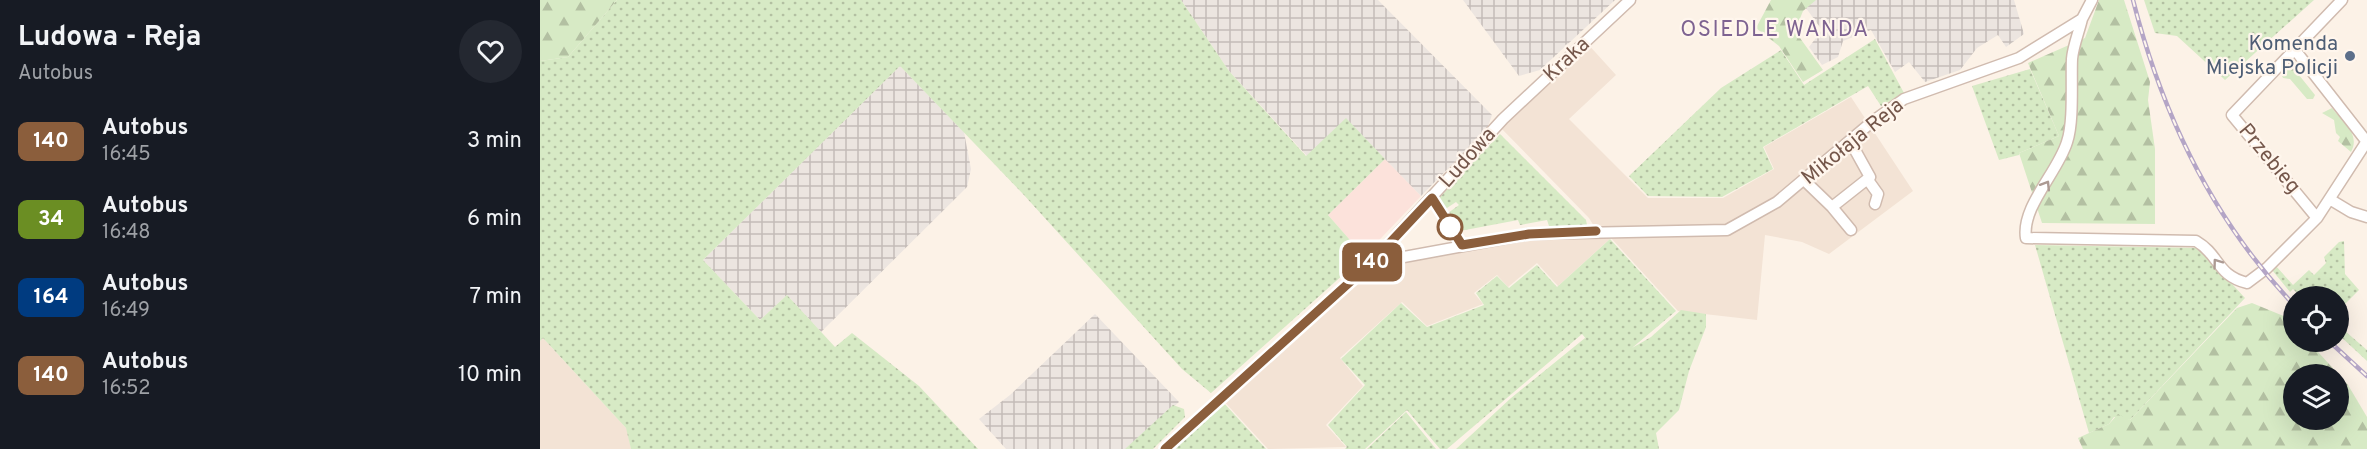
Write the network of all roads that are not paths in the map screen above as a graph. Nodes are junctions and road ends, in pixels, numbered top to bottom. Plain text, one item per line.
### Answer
1 (1630, 0) edge
2 (2092, 0) edge
3 (2342, 0) edge
4 (2082, 19) junction
5 (2295, 50) junction
6 (1503, 119) joint
7 (1850, 141) junction
8 (2367, 141) edge
9 (1868, 180) junction
10 (1804, 181) junction
11 (1432, 198) junction
12 (2331, 200) junction
13 (1875, 204) dead end
14 (1832, 207) junction
15 (2367, 217) edge
16 (2317, 218) junction
17 (1851, 230) dead end
18 (1462, 245) junction
19 (1371, 263) junction
20 (1165, 449) edge

1 - 6 street, Kraka
2 - 4 street
3 - 5 street
4 - 7 street, Mikołaja Reja
16 -> 4 street
5 - 8 street
5 - 16 street, Przebieg
6 - 11 street, Ludowa
7 - 9 street
7 - 10 street, Mikołaja Reja
8 - 12 street
9 - 13 street
9 - 14 street
10 - 14 street
10 - 18 street, Mikołaja Reja
11 - 18 street, Ludowa
11 - 19 street, Ludowa
12 - 15 street
12 - 16 street
14 - 17 street
18 - 19 street
19 - 20 street, Ludowa

